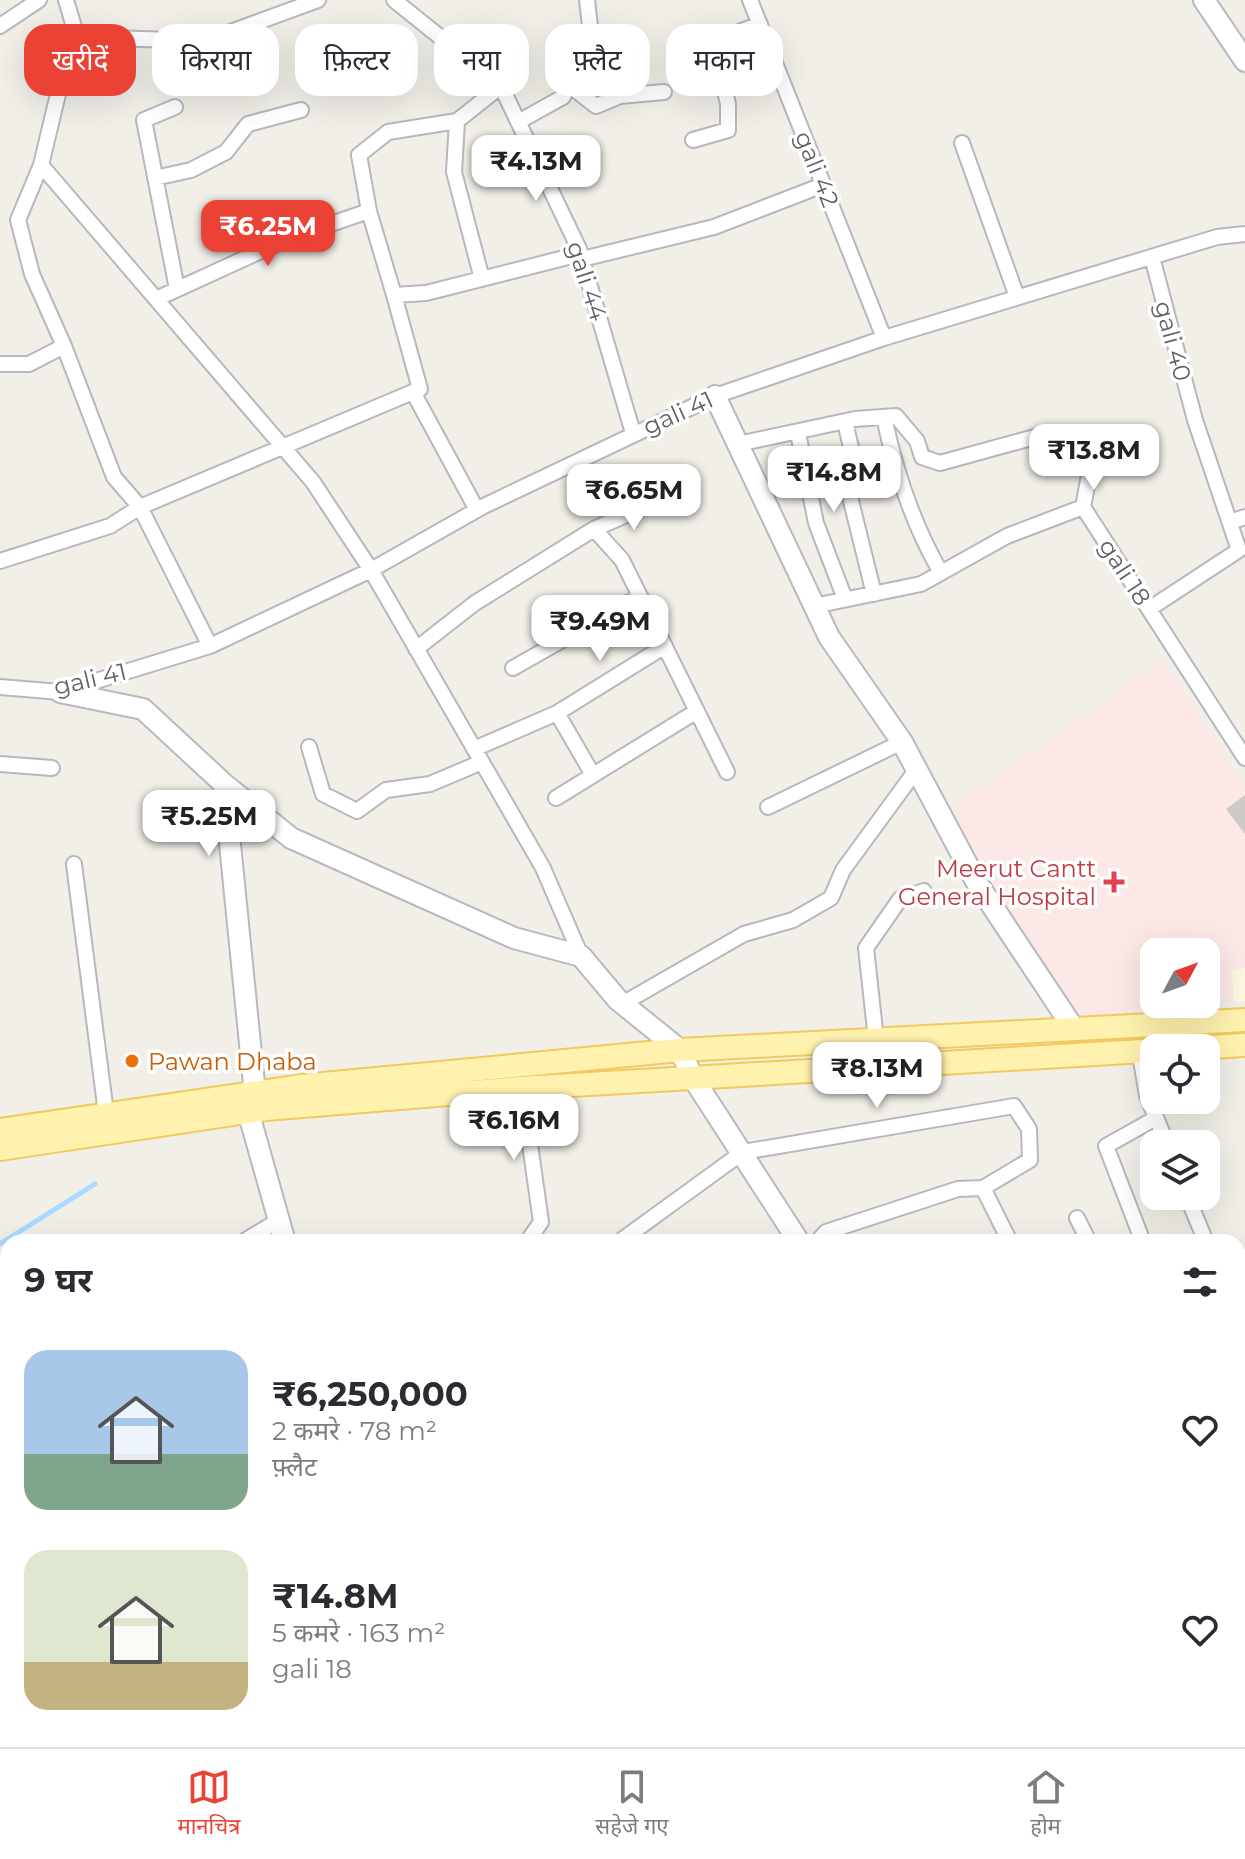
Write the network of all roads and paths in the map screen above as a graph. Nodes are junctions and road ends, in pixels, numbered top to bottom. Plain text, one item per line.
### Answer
1 (39, 0) edge
2 (66, 0) edge
3 (318, 0) edge
4 (394, 0) edge
5 (587, 0) edge
6 (750, 0) edge
7 (1204, 0) edge
8 (73, 24) edge
9 (590, 24) edge
10 (760, 24) edge
11 (0, 26) edge
12 (434, 32) edge
13 (136, 39) edge
14 (1245, 61) edge
15 (783, 83) edge
16 (664, 92) dead end
17 (650, 93) edge
18 (58, 96) edge
19 (488, 96) edge
20 (506, 96) edge
21 (564, 96) edge
22 (583, 96) edge
23 (620, 96) edge
24 (726, 96) edge
25 (175, 107) dead end
26 (301, 110) dead end
27 (457, 121) junction
28 (518, 122) junction
29 (693, 140) dead end
30 (962, 143) dead end
31 (41, 165) junction
32 (155, 178) junction
33 (823, 185) junction
34 (369, 211) junction
35 (1245, 234) edge
36 (581, 256) junction
37 (1152, 257) junction
38 (482, 279) junction
39 (177, 289) junction
40 (394, 295) junction
41 (1017, 297) junction
42 (156, 299) junction
43 (884, 338) junction
44 (64, 346) junction
45 (0, 364) edge
46 (413, 392) junction
47 (715, 396) junction
48 (884, 417) junction
49 (845, 422) junction
50 (633, 433) junction
51 (798, 433) junction
52 (738, 444) junction
53 (284, 448) junction
54 (658, 501) dead end
55 (140, 507) junction
56 (1083, 507) junction
57 (477, 510) junction
58 (1245, 517) edge
59 (1230, 522) junction
60 (594, 529) junction
61 (0, 561) edge
62 (371, 570) junction
63 (941, 573) junction
64 (874, 594) junction
65 (640, 596) junction
66 (845, 599) junction
67 (814, 606) junction
68 (1149, 609) junction
69 (210, 646) junction
70 (665, 646) junction
71 (416, 649) junction
72 (513, 668) dead end
73 (0, 687) edge
74 (60, 692) junction
75 (697, 711) junction
76 (557, 713) junction
77 (902, 742) junction
78 (309, 747) dead end
79 (478, 756) junction
80 (1245, 758) edge
81 (0, 764) edge
82 (52, 768) dead end
83 (917, 769) junction
84 (727, 772) dead end
85 (593, 775) junction
86 (224, 784) junction
87 (556, 798) dead end
88 (768, 807) dead end
89 (74, 864) dead end
90 (924, 891) dead end
91 (581, 956) junction
92 (622, 1004) junction
93 (1245, 1020) edge
94 (1074, 1029) junction
95 (876, 1039) junction
96 (1245, 1045) edge
97 (1139, 1048) junction
98 (680, 1050) junction
99 (693, 1078) junction
100 (522, 1088) junction
101 (252, 1102) junction
102 (106, 1113) junction
103 (1156, 1118) junction
104 (0, 1130) edge
105 (1161, 1130) edge
106 (0, 1149) edge
107 (743, 1152) junction
108 (983, 1188) junction
109 (1193, 1210) edge
110 (1077, 1218) dead end
111 (279, 1220) junction
112 (256, 1234) edge
113 (283, 1234) edge
114 (533, 1234) edge
115 (630, 1234) edge
116 (794, 1234) edge
117 (824, 1234) edge
118 (1006, 1234) edge
119 (1085, 1234) edge
120 (1140, 1234) edge
121 (1203, 1234) edge

1 - 11 street
2 - 8 street
3 - 13 street
4 - 12 street, gali 44
5 - 9 street
6 - 10 street, gali 42
7 - 14 street
15 - 33 street, gali 42
16 - 17 street
18 - 31 street
19 - 27 street
20 - 28 street, gali 44
21 - 28 street
22 - 23 street
24 - 29 street
25 - 32 street
26 - 32 street
27 - 34 street
27 - 38 street
28 - 36 street, gali 44
30 - 41 street
31 - 42 street
31 - 44 street
32 - 39 street
33 - 36 street
33 - 43 street, gali 42
34 - 39 street
34 - 40 street
35 - 37 street, gali 41
36 - 38 street
36 - 50 street, gali 44
37 - 41 street, gali 41
37 - 59 street, gali 40
38 - 40 street
39 - 42 street
40 - 46 street
41 - 43 street, gali 41
42 - 53 street
43 - 47 street, gali 41
44 - 45 street
44 - 55 street
46 - 53 street
46 - 57 street
47 - 50 street, gali 41
47 - 52 street
48 - 49 street
48 - 56 street
48 - 63 street
49 - 51 street
49 - 64 street
50 - 57 street, gali 41
51 - 52 street
51 - 66 street
52 - 67 street
53 - 55 street
53 - 62 street
54 - 60 street
55 - 61 street
55 - 69 street
56 - 63 street
56 - 68 street, gali 18
57 - 62 street, gali 41
58 - 59 street
59 - 68 street, gali 40
60 - 65 street
60 - 71 street
62 - 69 street, gali 41
62 - 71 street
63 - 64 street
64 - 66 street
65 - 70 street
65 - 72 street
66 - 67 street
67 - 77 street
68 - 80 street, gali 18
69 - 74 street, gali 41
70 - 75 street
70 - 76 street
71 - 79 street
73 - 74 street, gali 41
74 - 86 street
75 - 84 street
75 - 85 street
76 - 79 street
76 - 85 street
77 - 83 street
77 - 88 street
78 - 79 street
79 - 91 street
81 - 82 street
83 - 92 street
83 - 94 street
85 - 87 street
86 - 91 street
86 - 101 street
89 - 102 street
90 - 95 street
91 - 92 street
92 - 98 street
93 - 94 main road
94 - 95 main road
95 - 98 main road
96 - 97 main road
97 - 99 main road
97 - 103 street
98 - 99 street
98 - 101 main road
99 - 100 main road
99 - 107 street
100 - 101 main road
100 - 114 street
101 - 102 main road
101 - 106 main road
101 - 111 street
102 - 104 main road
103 - 105 street
103 - 120 street
107 - 108 street
107 - 115 street
107 - 116 street
108 - 117 street
108 - 118 street
109 - 121 street
110 - 119 street
111 - 112 street
111 - 113 street

